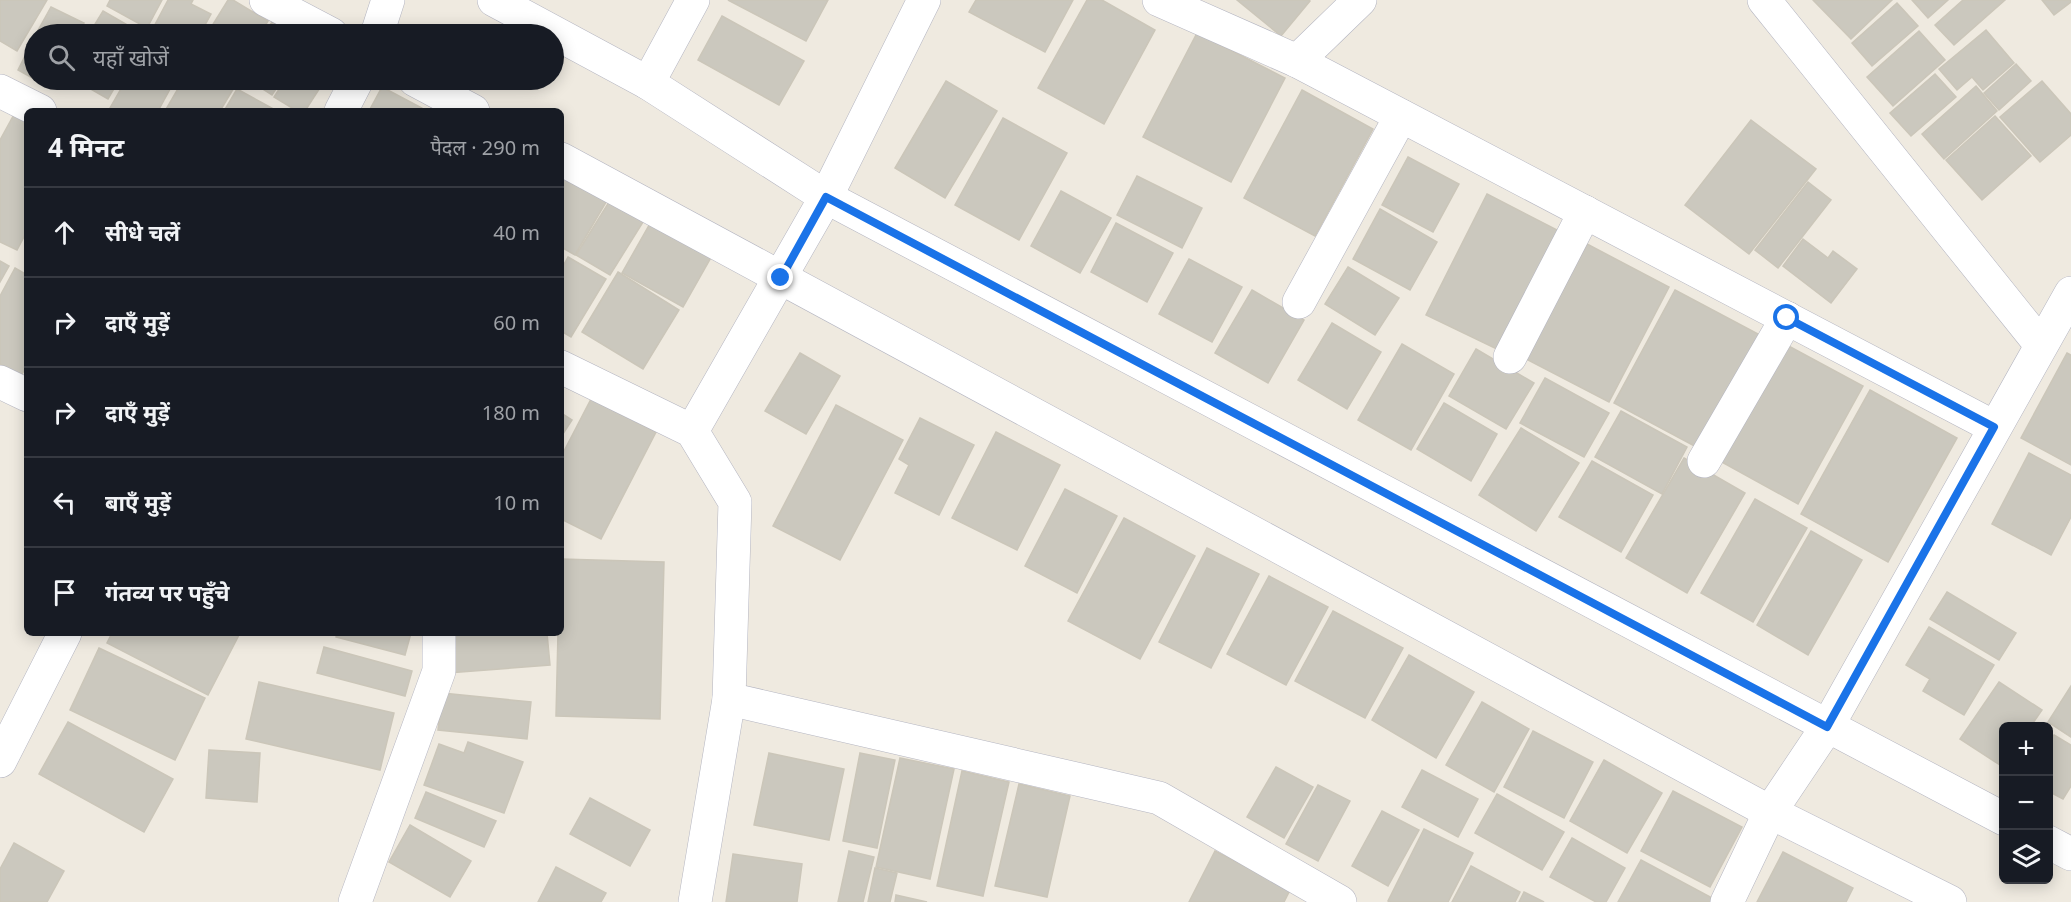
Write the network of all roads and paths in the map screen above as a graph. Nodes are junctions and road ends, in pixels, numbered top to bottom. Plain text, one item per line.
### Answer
1 (266, 0) edge
2 (388, 0) edge
3 (494, 0) edge
4 (693, 0) edge
5 (924, 0) edge
6 (1160, 0) edge
7 (1360, 0) edge
8 (1764, 0) edge
9 (312, 24) edge
10 (380, 24) edge
11 (539, 24) edge
12 (564, 38) edge
13 (1297, 61) junction
14 (648, 83) junction
15 (352, 90) edge
16 (434, 90) edge
17 (0, 91) edge
18 (34, 108) edge
19 (342, 108) edge
20 (467, 108) edge
21 (1401, 116) junction
22 (564, 161) edge
23 (826, 197) junction
24 (1585, 212) junction
25 (781, 278) junction
26 (2071, 292) edge
27 (1299, 302) dead end
28 (1787, 318) junction
29 (2041, 345) junction
30 (1510, 357) dead end
31 (564, 369) edge
32 (0, 382) edge
33 (24, 394) edge
34 (1994, 427) junction
35 (692, 431) junction
36 (1704, 461) dead end
37 (63, 636) edge
38 (439, 636) edge
39 (729, 699) junction
40 (1827, 727) junction
41 (4, 745) edge
42 (1770, 812) junction
43 (1999, 816) edge
44 (2053, 844) edge
45 (2071, 854) edge
46 (1337, 901) edge
47 (355, 902) edge
48 (695, 902) edge
49 (1727, 902) edge
50 (1950, 902) edge

1 - 9 street
2 - 10 street
3 - 11 street
4 - 14 street
5 - 23 street
6 - 13 street
7 - 13 street
8 - 29 street
12 - 14 street
13 - 21 street
14 - 23 street
15 - 19 street
16 - 20 street
17 - 18 street
21 - 24 street
21 - 27 street
22 - 25 street
23 - 25 street
23 - 40 street
24 - 28 street
24 - 30 street
25 - 35 street
25 - 42 street
26 - 29 street
28 - 34 street
28 - 36 street
29 - 34 street
31 - 35 street
32 - 33 street
34 - 40 street
35 - 39 street
37 - 41 street
38 - 47 street
39 - 46 street
39 - 48 street
40 - 42 street
40 - 43 street
42 - 49 street
42 - 50 street
44 - 45 street

